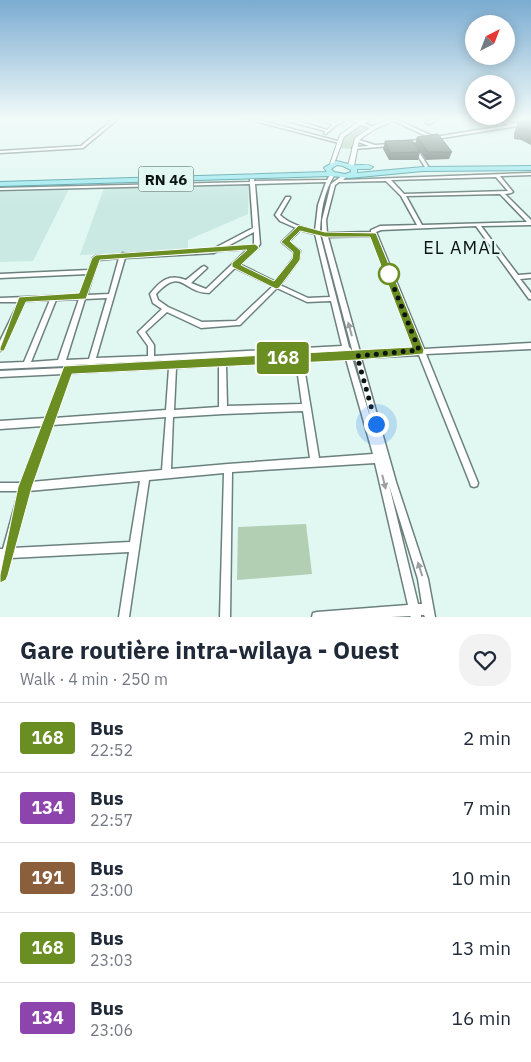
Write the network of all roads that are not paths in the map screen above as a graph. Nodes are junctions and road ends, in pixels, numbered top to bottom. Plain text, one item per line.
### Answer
1 (82, 147) edge
2 (337, 147) edge
3 (378, 147) edge
4 (413, 147) edge
5 (354, 148) joint
6 (0, 152) edge
7 (531, 163) edge
8 (330, 165) junction
9 (351, 166) junction
10 (426, 166) junction
11 (531, 168) edge
12 (437, 169) junction
13 (531, 174) edge
14 (497, 175) junction
15 (347, 176) junction
16 (442, 176) junction
17 (332, 177) junction
18 (0, 179) edge
19 (252, 179) junction
20 (387, 179) junction
21 (0, 184) edge
22 (0, 189) edge
23 (502, 193) junction
24 (403, 195) junction
25 (288, 198) dead end
26 (531, 223) edge
27 (478, 226) junction
28 (421, 227) junction
29 (299, 228) junction
30 (256, 229) junction
31 (321, 234) junction
32 (373, 234) junction
33 (255, 247) junction
34 (214, 251) junction
35 (123, 255) junction
36 (235, 265) junction
37 (204, 268) dead end
38 (91, 272) junction
39 (0, 276) edge
40 (531, 276) edge
41 (516, 277) junction
42 (187, 283) junction
43 (276, 286) junction
44 (83, 296) junction
45 (111, 296) junction
46 (531, 297) edge
47 (54, 298) junction
48 (23, 299) junction
49 (334, 299) junction
50 (0, 300) edge
51 (166, 309) junction
52 (531, 346) edge
53 (0, 348) edge
54 (419, 350) junction
55 (354, 353) junction
56 (151, 358) junction
57 (299, 358) junction
58 (92, 361) junction
59 (222, 361) junction
60 (61, 363) junction
61 (173, 364) junction
62 (26, 365) junction
63 (0, 366) edge
64 (69, 366) junction
65 (0, 374) edge
66 (305, 407) junction
67 (223, 410) junction
68 (169, 413) junction
69 (47, 422) junction
70 (0, 425) edge
71 (381, 458) junction
72 (315, 462) junction
73 (228, 468) junction
74 (166, 473) junction
75 (145, 476) junction
76 (474, 483) dead end
77 (0, 487) edge
78 (25, 487) junction
79 (134, 547) junction
80 (4, 554) edge
81 (0, 575) edge
82 (429, 613) edge
83 (415, 614) edge
84 (124, 617) edge
85 (225, 617) edge
86 (317, 617) edge

1 - 6 street
2 - 8 street
3 - 5 street
4 - 10 street
5 - 9 street
7 - 10 main road
8 - 9 main road
8 - 17 main road
8 - 18 main road, RN 46
9 - 10 main road
9 - 15 main road
11 - 12 main road
12 - 15 main road
12 - 16 street
13 - 14 street
14 - 16 street
14 - 23 street
15 - 17 main road
16 - 20 street
17 - 19 main road, RN 46
17 - 20 street
17 - 31 street
19 - 21 main road, RN 46
19 - 22 street
19 - 30 street
20 - 24 street
23 - 24 street
23 - 26 street
24 - 28 street
25 - 29 street
26 - 27 street
27 - 28 street
27 - 41 street
28 - 32 street
29 - 31 street
29 - 43 street
30 - 33 street
30 - 34 street
31 - 32 street
31 - 49 street
55 -> 31 street
32 - 54 street
33 - 34 street
33 - 36 street
34 - 35 street
35 - 38 street
35 - 45 street
36 - 42 street
36 - 43 street
37 - 42 street
38 - 39 street
38 - 44 street
40 - 41 street
41 - 46 street
42 - 51 street
43 - 49 street
43 - 51 street
44 - 45 street
44 - 47 street
44 - 60 street
45 - 58 street
47 - 48 street
47 - 62 street
48 - 50 street
48 - 53 street
49 - 55 street
51 - 56 street
52 - 54 street
54 - 55 street
54 - 76 street
55 - 56 street
55 - 57 street
55 - 71 street
56 - 58 street
57 - 59 street
57 - 66 street
58 - 64 street
59 - 61 street
59 - 67 street
60 - 62 street
60 - 64 street
61 - 64 street
61 - 68 street
62 - 63 street
64 - 65 street
64 - 69 street
66 - 67 street
66 - 72 street
67 - 68 street
68 - 69 street
68 - 74 street
69 - 70 street
69 - 78 street
71 - 72 street
82 -> 71 street
71 -> 83 street
72 - 73 street
73 - 74 street
73 - 85 street
74 - 75 street
75 - 78 street
75 - 79 street
77 - 78 street
78 - 80 street
79 - 80 street
79 - 84 street
80 - 81 street
82 - 83 street
83 - 86 street

